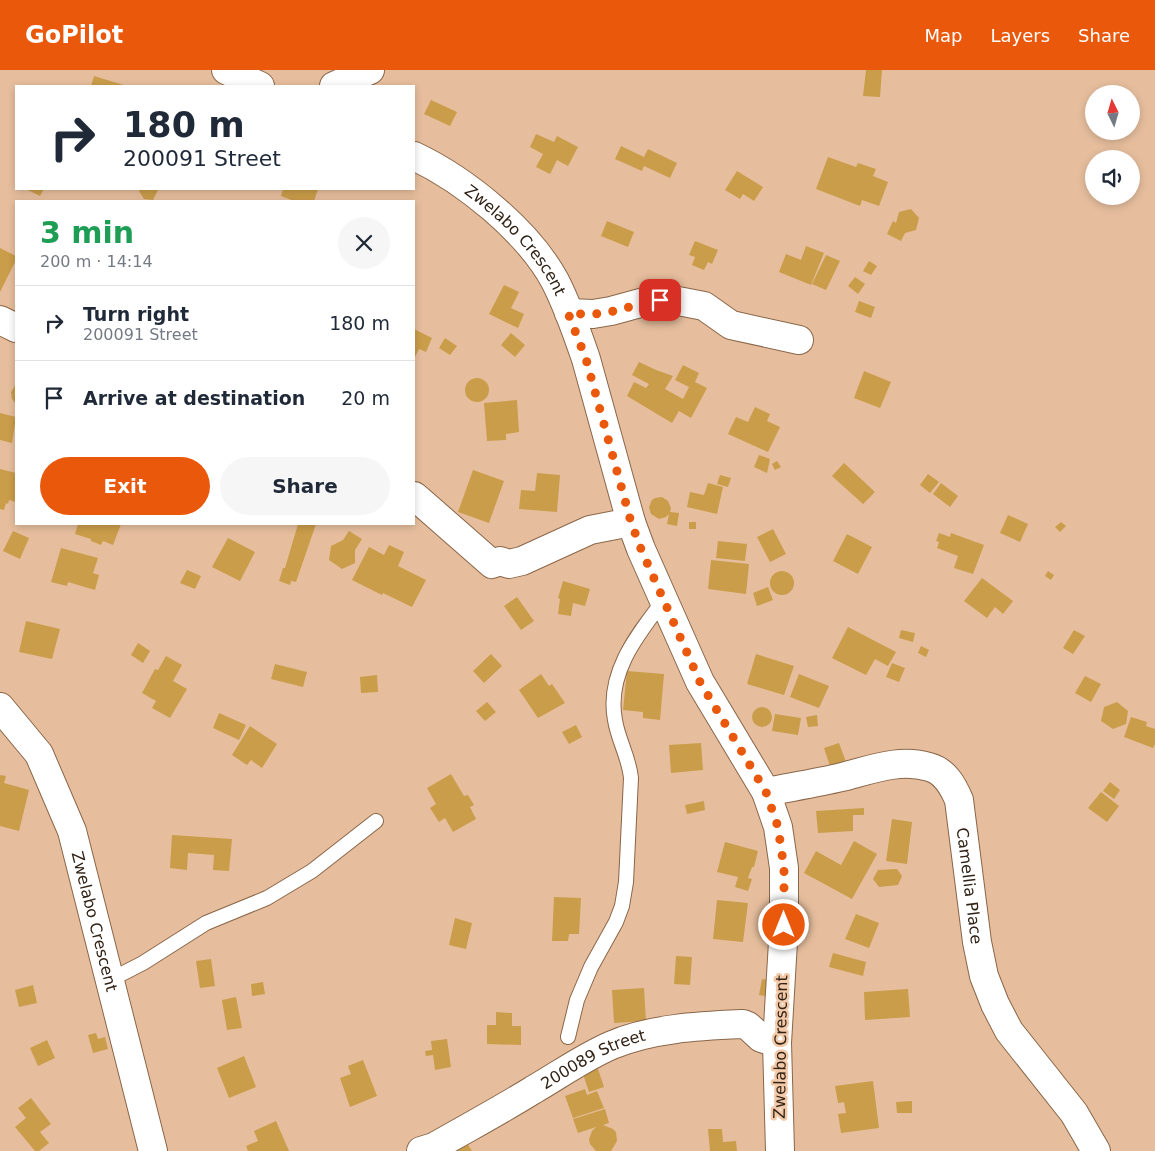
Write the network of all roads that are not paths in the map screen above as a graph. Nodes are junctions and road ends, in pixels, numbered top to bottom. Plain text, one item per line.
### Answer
1 (226, 70) edge
2 (370, 70) edge
3 (258, 85) edge
4 (336, 85) edge
5 (415, 156) edge
6 (568, 313) junction
7 (0, 320) edge
8 (15, 328) edge
9 (799, 340) dead end
10 (415, 497) edge
11 (631, 522) junction
12 (664, 600) junction
13 (0, 707) edge
14 (766, 792) junction
15 (376, 821) dead end
16 (110, 980) junction
17 (568, 1037) dead end
18 (777, 1044) junction
19 (153, 1151) edge
20 (421, 1151) edge
21 (780, 1151) edge
22 (1096, 1151) edge

1 - 3 street
2 - 4 street
5 - 6 street, Zwelabo Crescent
6 - 9 street
6 - 11 street, Zwelabo Crescent
7 - 8 street
10 - 11 street
11 - 12 street, Zwelabo Crescent
12 - 14 street, Zwelabo Crescent
12 - 17 lane
13 - 16 street, Zwelabo Crescent
14 - 18 street, Zwelabo Crescent
14 - 22 street, Camellia Place
15 - 16 lane
16 - 19 street, Zwelabo Crescent
18 - 20 street, 200089 Street
18 - 21 street, Zwelabo Crescent

